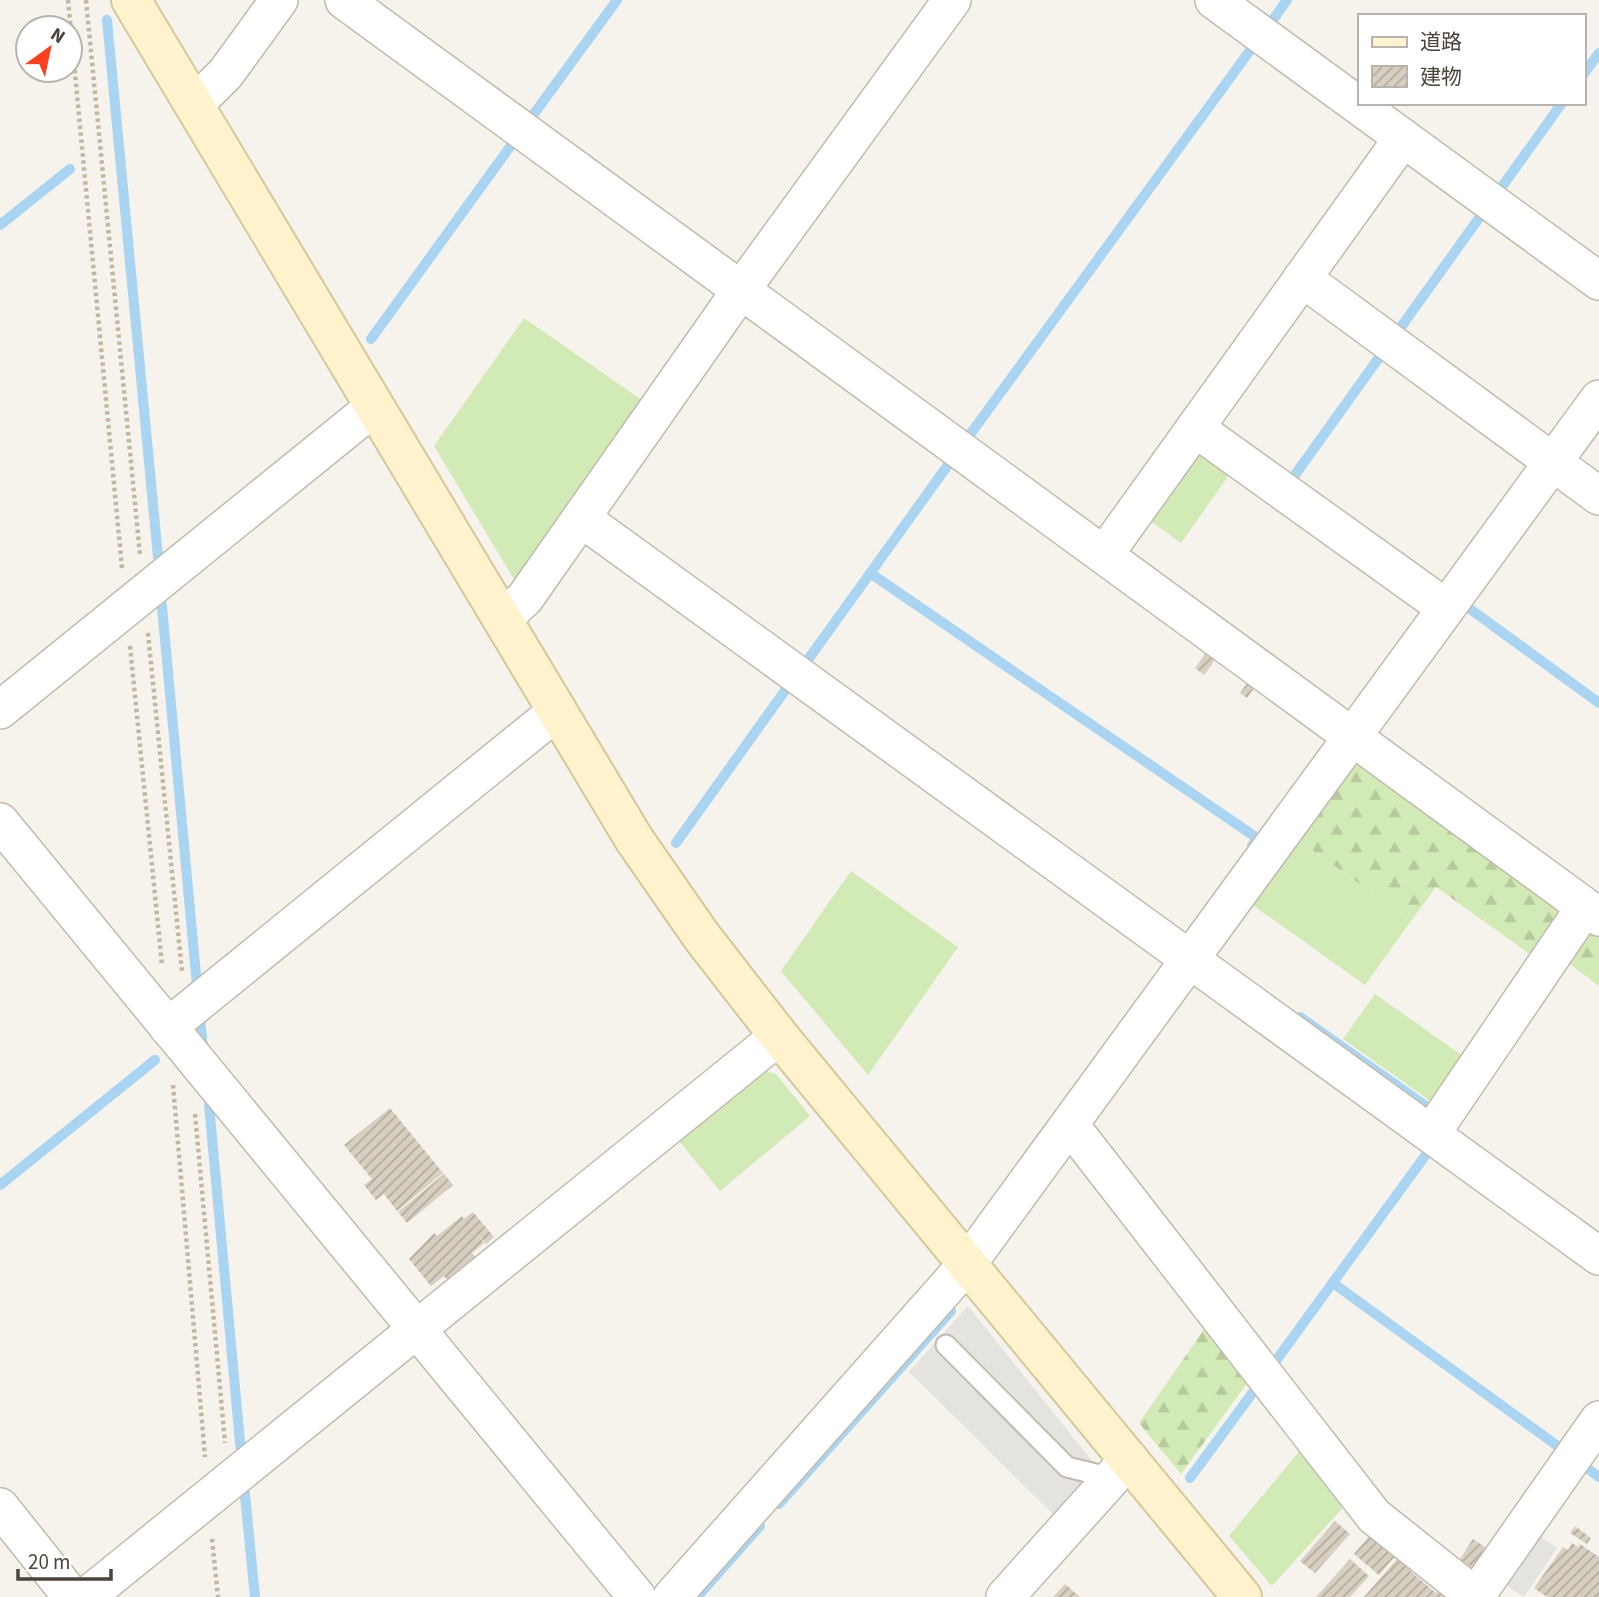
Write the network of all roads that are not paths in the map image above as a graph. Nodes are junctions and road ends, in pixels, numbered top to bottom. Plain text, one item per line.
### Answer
1 (131, 0) edge
2 (279, 0) edge
3 (344, 0) edge
4 (952, 0) edge
5 (1214, 0) edge
6 (194, 105) junction
7 (1403, 138) junction
8 (1302, 278) junction
9 (1599, 281) edge
10 (741, 290) junction
11 (1599, 399) edge
12 (374, 407) junction
13 (1195, 428) junction
14 (1553, 462) junction
15 (1599, 496) edge
16 (581, 518) junction
17 (1104, 555) junction
18 (1446, 608) junction
19 (502, 619) junction
20 (0, 710) edge
21 (556, 712) junction
22 (1352, 737) junction
23 (0, 822) edge
24 (1592, 912) edge
25 (1190, 959) junction
26 (177, 1019) junction
27 (779, 1036) junction
28 (1070, 1125) junction
29 (1432, 1134) junction
30 (1599, 1256) edge
31 (968, 1264) junction
32 (416, 1330) junction
33 (946, 1345) dead end
34 (1599, 1420) edge
35 (1120, 1468) junction
36 (0, 1507) edge
37 (72, 1597) edge
38 (86, 1597) edge
39 (637, 1597) edge
40 (672, 1597) edge
41 (1005, 1597) edge
42 (1242, 1597) edge
43 (1475, 1597) edge

1 - 6 street
2 - 6 street
3 - 10 street
4 - 10 street
5 - 7 street
6 - 12 street
7 - 8 street
7 - 9 street
8 - 13 street
8 - 14 street
10 - 16 street
10 - 17 street
11 - 14 street
12 - 19 street
12 - 20 street
13 - 17 street
13 - 18 street
14 - 15 street
14 - 18 street
16 - 19 street
16 - 25 street
17 - 22 street
18 - 22 street
19 - 21 street
21 - 26 street
21 - 27 street
22 - 24 street
22 - 25 street
23 - 26 street
24 - 29 street
25 - 28 street
25 - 29 street
26 - 32 street
27 - 31 street
27 - 32 street
28 - 31 street
28 - 43 street
29 - 30 street
31 - 35 street
31 - 40 street
32 - 38 street
32 - 39 street
33 - 35 lane
34 - 43 street
35 - 41 street
35 - 42 street
36 - 37 street

